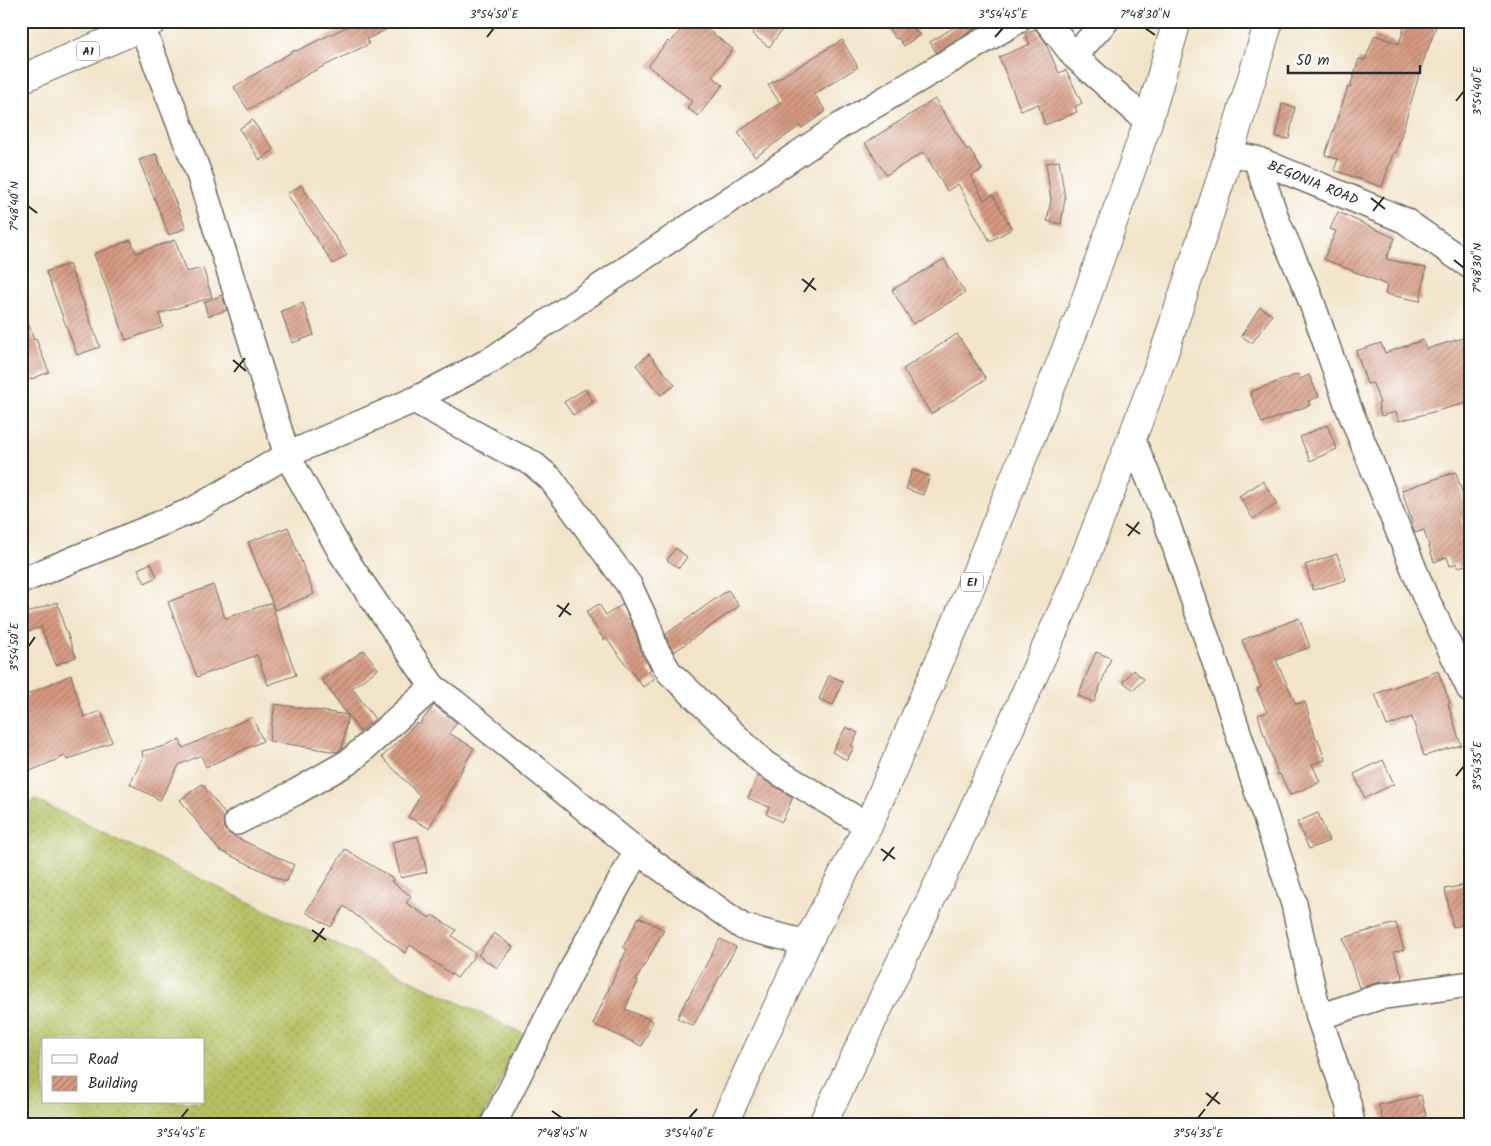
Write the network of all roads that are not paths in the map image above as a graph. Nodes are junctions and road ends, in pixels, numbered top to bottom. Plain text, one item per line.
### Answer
1 (1017, 21) edge
2 (1047, 21) edge
3 (1106, 21) edge
4 (1177, 21) edge
5 (1269, 21) edge
6 (144, 23) edge
7 (1074, 56) junction
8 (21, 80) edge
9 (1148, 122) junction
10 (1229, 154) junction
11 (1256, 159) junction
12 (1470, 266) edge
13 (414, 400) junction
14 (1132, 438) junction
15 (287, 455) junction
16 (21, 581) edge
17 (433, 687) junction
18 (1470, 690) edge
19 (237, 822) dead end
20 (868, 826) junction
21 (637, 850) junction
22 (807, 943) junction
23 (1470, 984) edge
24 (1319, 1017) junction
25 (493, 1125) edge
26 (723, 1125) edge
27 (822, 1125) edge
28 (1352, 1125) edge

1 - 13 street
2 - 7 street
3 - 7 street
4 - 9 highway, E1
5 - 10 highway
6 - 8 highway, A1
6 - 15 street
7 - 9 street
9 - 20 highway, E1
10 - 11 street, BEGONIA ROAD
10 - 14 highway
11 - 12 street, BEGONIA ROAD
11 - 18 street
13 - 15 street
13 - 20 street
14 - 24 street
14 - 27 highway
15 - 16 street
15 - 17 street
17 - 19 street
17 - 21 street
20 - 22 highway, E1
21 - 22 street
21 - 25 street
22 - 26 highway, E1
23 - 24 street
24 - 28 street

